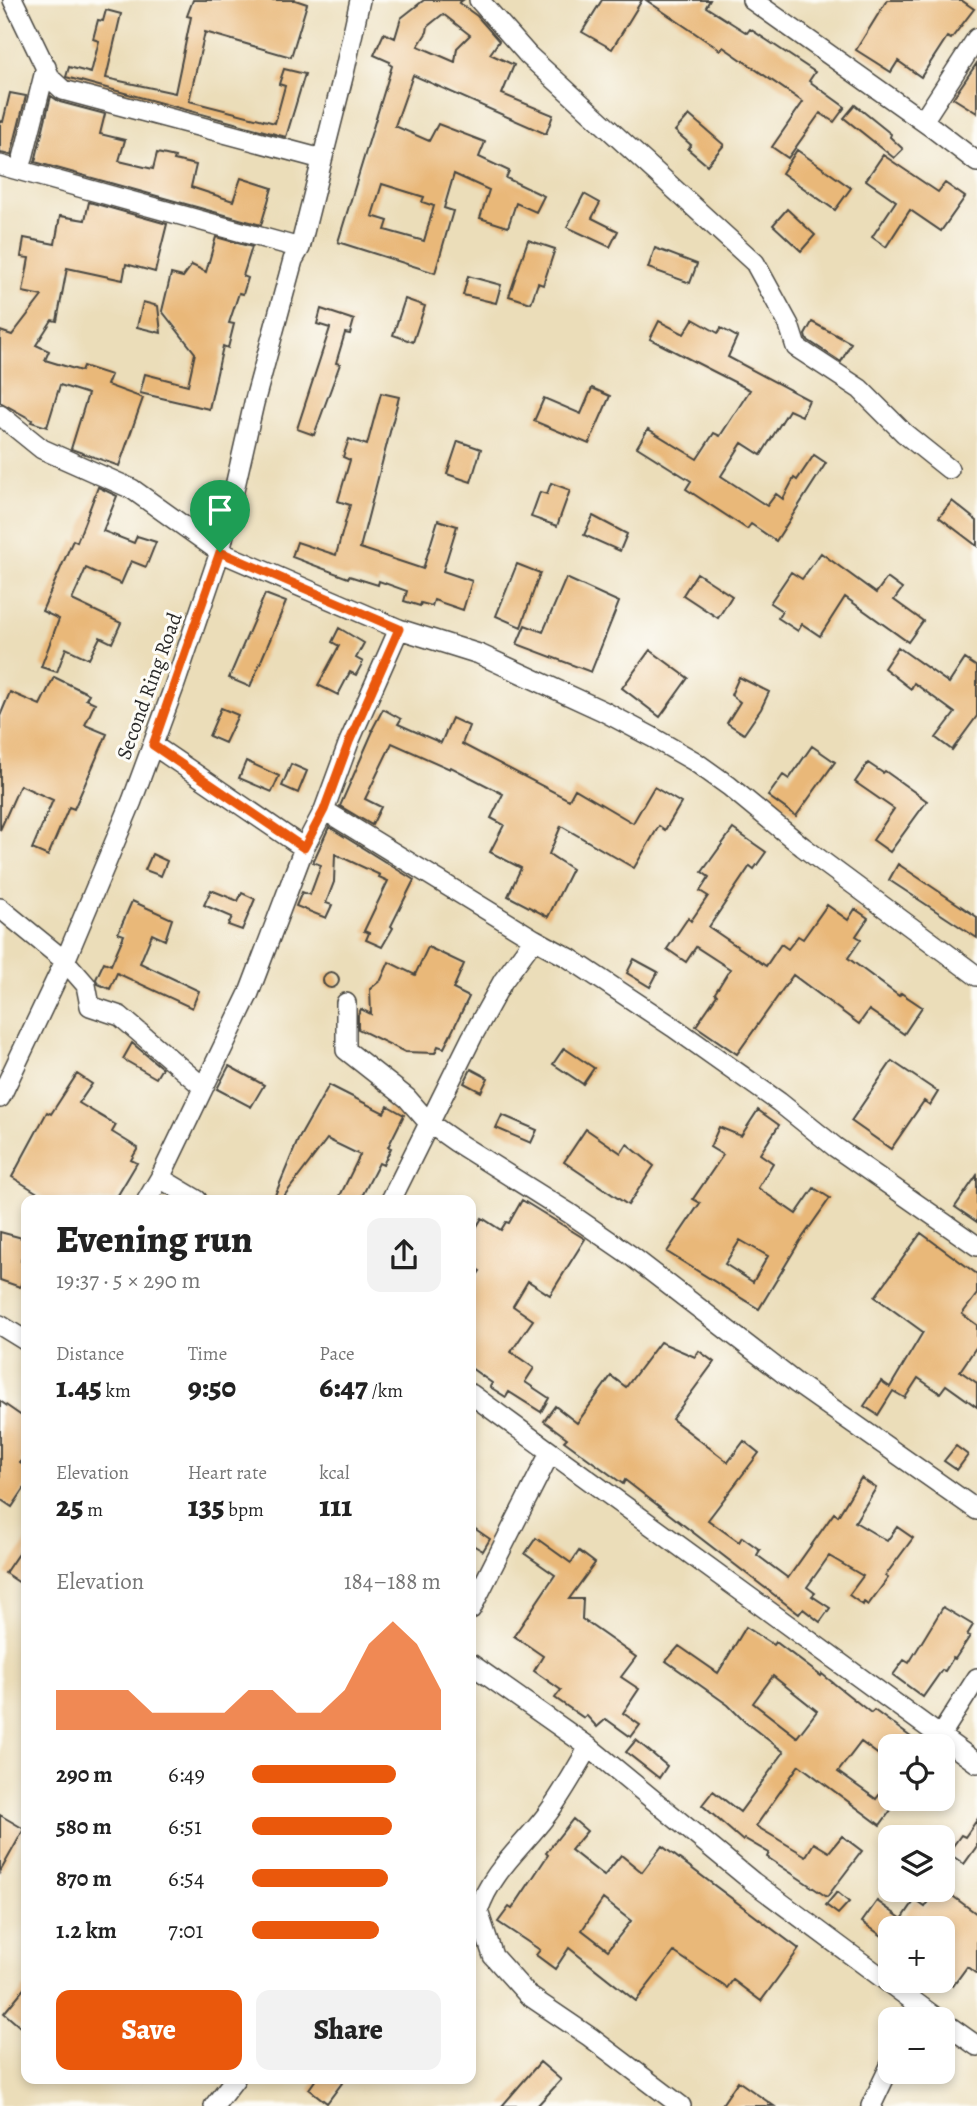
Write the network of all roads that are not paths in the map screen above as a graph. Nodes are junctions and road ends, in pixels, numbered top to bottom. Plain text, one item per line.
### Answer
1 (13, 0) edge
2 (360, 0) edge
3 (479, 0) edge
4 (752, 0) edge
5 (977, 38) edge
6 (46, 67) junction
7 (929, 125) junction
8 (322, 159) junction
9 (977, 162) edge
10 (0, 164) edge
11 (20, 170) junction
12 (300, 248) junction
13 (0, 415) edge
14 (949, 469) dead end
15 (220, 552) junction
16 (399, 629) junction
17 (153, 745) junction
18 (324, 810) junction
19 (304, 848) junction
20 (0, 908) edge
21 (534, 939) junction
22 (65, 961) junction
23 (977, 975) edge
24 (346, 1003) dead end
25 (203, 1087) junction
26 (0, 1098) edge
27 (429, 1123) junction
28 (160, 1178) junction
29 (150, 1195) edge
30 (189, 1195) edge
31 (393, 1195) edge
32 (977, 1246) edge
33 (0, 1325) edge
34 (21, 1338) edge
35 (476, 1398) edge
36 (550, 1454) junction
37 (977, 1510) edge
38 (476, 1599) edge
39 (476, 1668) edge
40 (977, 1678) edge
41 (937, 1734) edge
42 (941, 1734) edge
43 (589, 1747) junction
44 (955, 1747) edge
45 (977, 1763) edge
46 (909, 2007) edge
47 (955, 2031) edge
48 (977, 2046) edge
49 (230, 2084) edge
50 (881, 2084) edge
51 (214, 2106) edge
52 (681, 2106) edge
53 (871, 2106) edge

1 - 6 street
2 - 8 street, Second Ring Road
3 - 14 street
4 - 7 street
5 - 7 street
6 - 8 street
6 - 11 street
7 - 9 street
8 - 12 street, Second Ring Road
10 - 11 street
11 - 12 street
12 - 15 street, Second Ring Road
13 - 15 street
15 - 16 street
15 - 17 street, Second Ring Road
16 - 18 street
16 - 23 street
17 - 19 street
17 - 22 street, Second Ring Road
18 - 19 street
18 - 21 street
19 - 25 street
20 - 22 street
21 - 27 street
21 - 32 street
22 - 25 street
22 - 26 street, Second Ring Road
24 - 27 street
25 - 28 street
27 - 31 street
27 - 37 street
28 - 29 street
28 - 30 street
33 - 34 street
35 - 36 street
36 - 38 street
36 - 41 street
39 - 43 street
40 - 42 street
43 - 46 street
43 - 52 street
44 - 45 street
47 - 48 street
49 - 51 street
50 - 53 street

